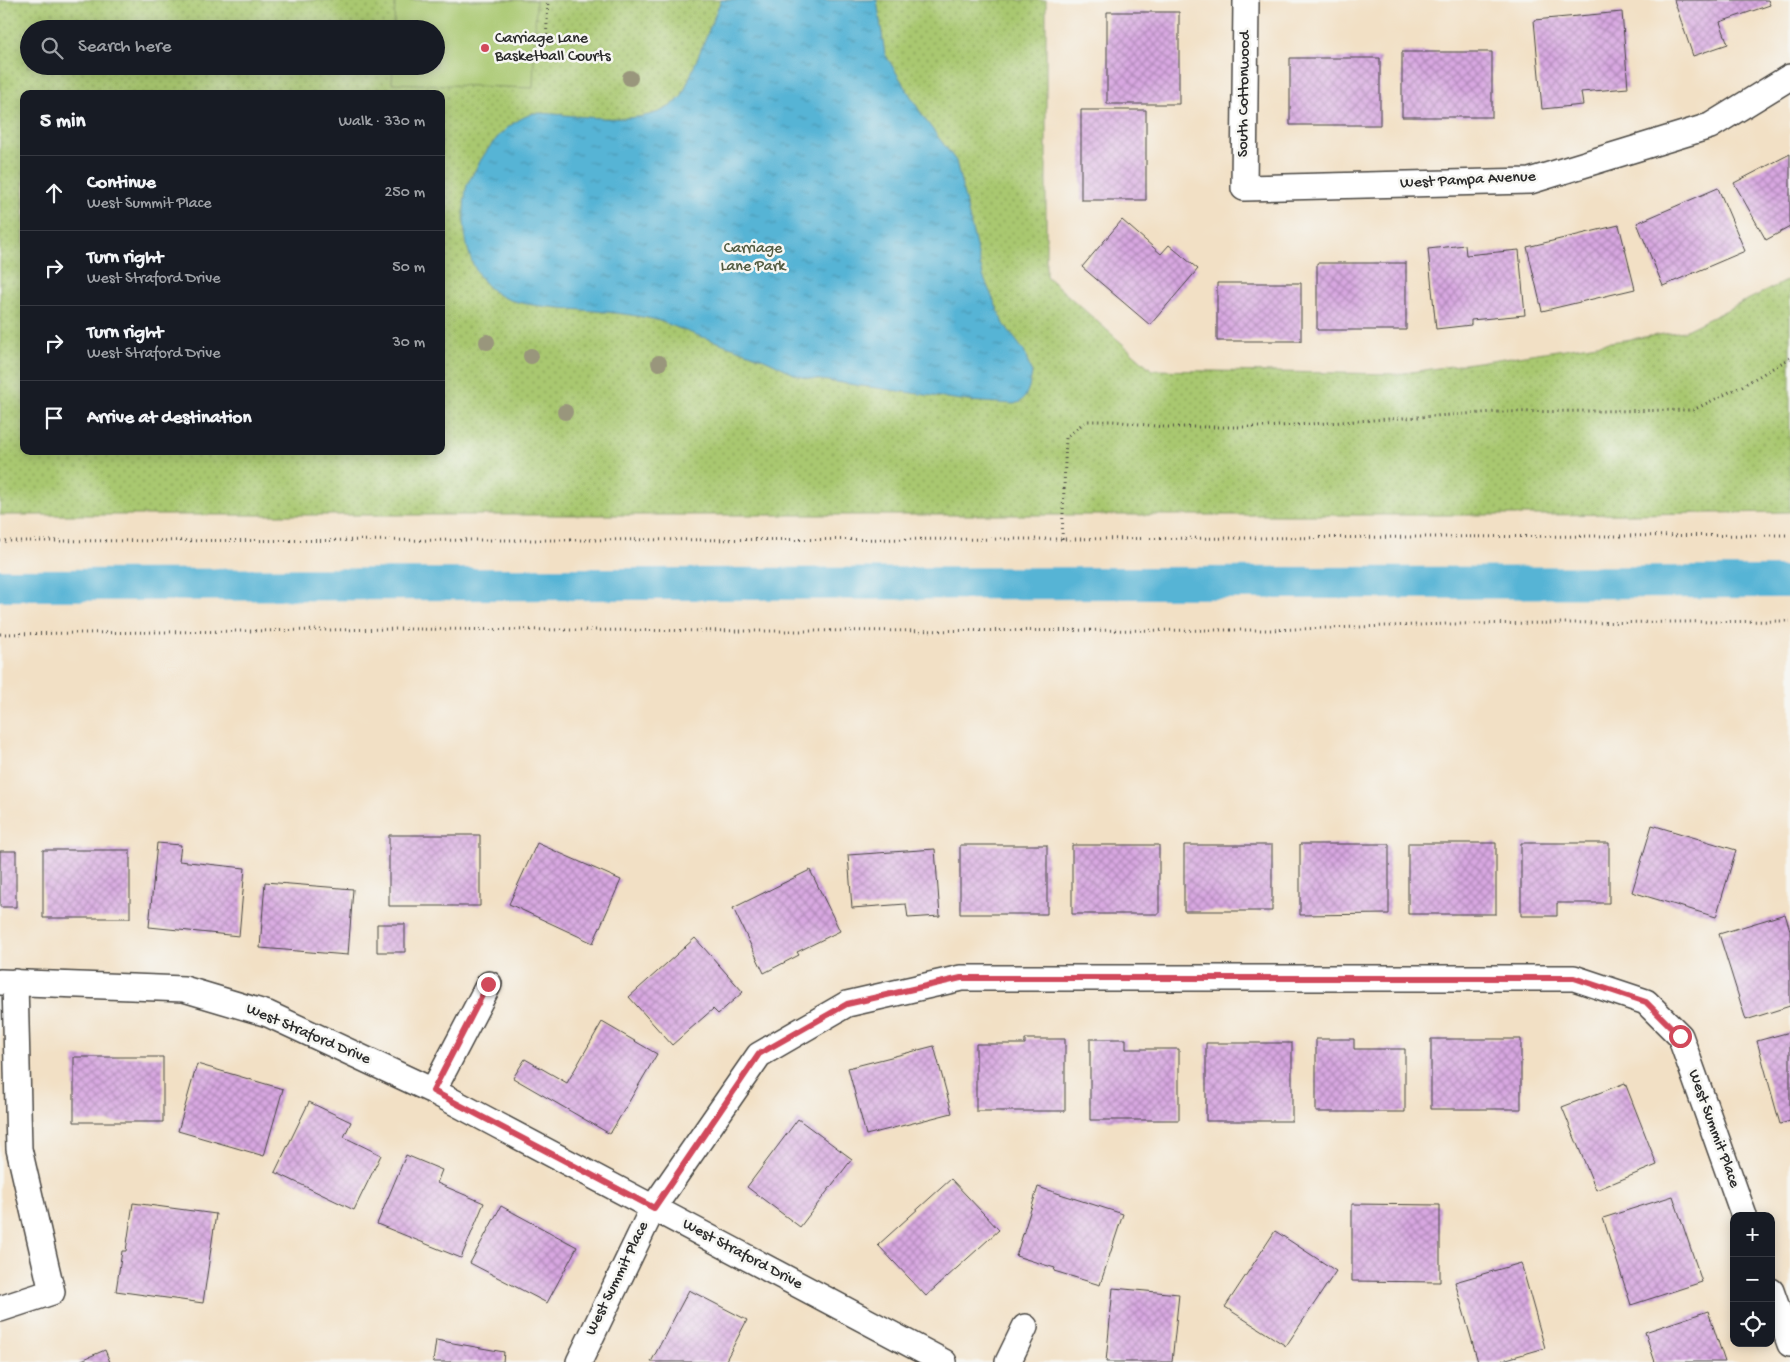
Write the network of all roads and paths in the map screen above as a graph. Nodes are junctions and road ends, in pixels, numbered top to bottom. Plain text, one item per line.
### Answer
1 (548, 0) edge
2 (1246, 0) edge
3 (546, 45) dead end
4 (1790, 77) edge
5 (1244, 188) joint
6 (1790, 358) edge
7 (1790, 535) edge
8 (1062, 539) junction
9 (0, 540) edge
10 (1790, 621) edge
11 (0, 634) edge
12 (8, 982) edge
13 (488, 984) dead end
14 (433, 1091) junction
15 (654, 1208) junction
16 (1743, 1212) edge
17 (1775, 1302) edge
18 (0, 1309) edge
19 (1025, 1327) dead end
20 (1790, 1344) edge
21 (578, 1362) edge
22 (944, 1362) edge
23 (1008, 1362) edge

1 - 3 path
2 - 5 street, South Cottonwood
4 - 5 street, West Pampa Avenue
6 - 8 path
7 - 8 path
8 - 9 path
10 - 11 path
12 - 14 street, West Straford Drive
12 - 18 street
13 - 14 street
14 - 15 street, West Straford Drive
15 - 16 street, West Summit Place
15 - 21 street, West Summit Place
15 - 22 street, West Straford Drive
17 - 20 street
19 - 23 street

